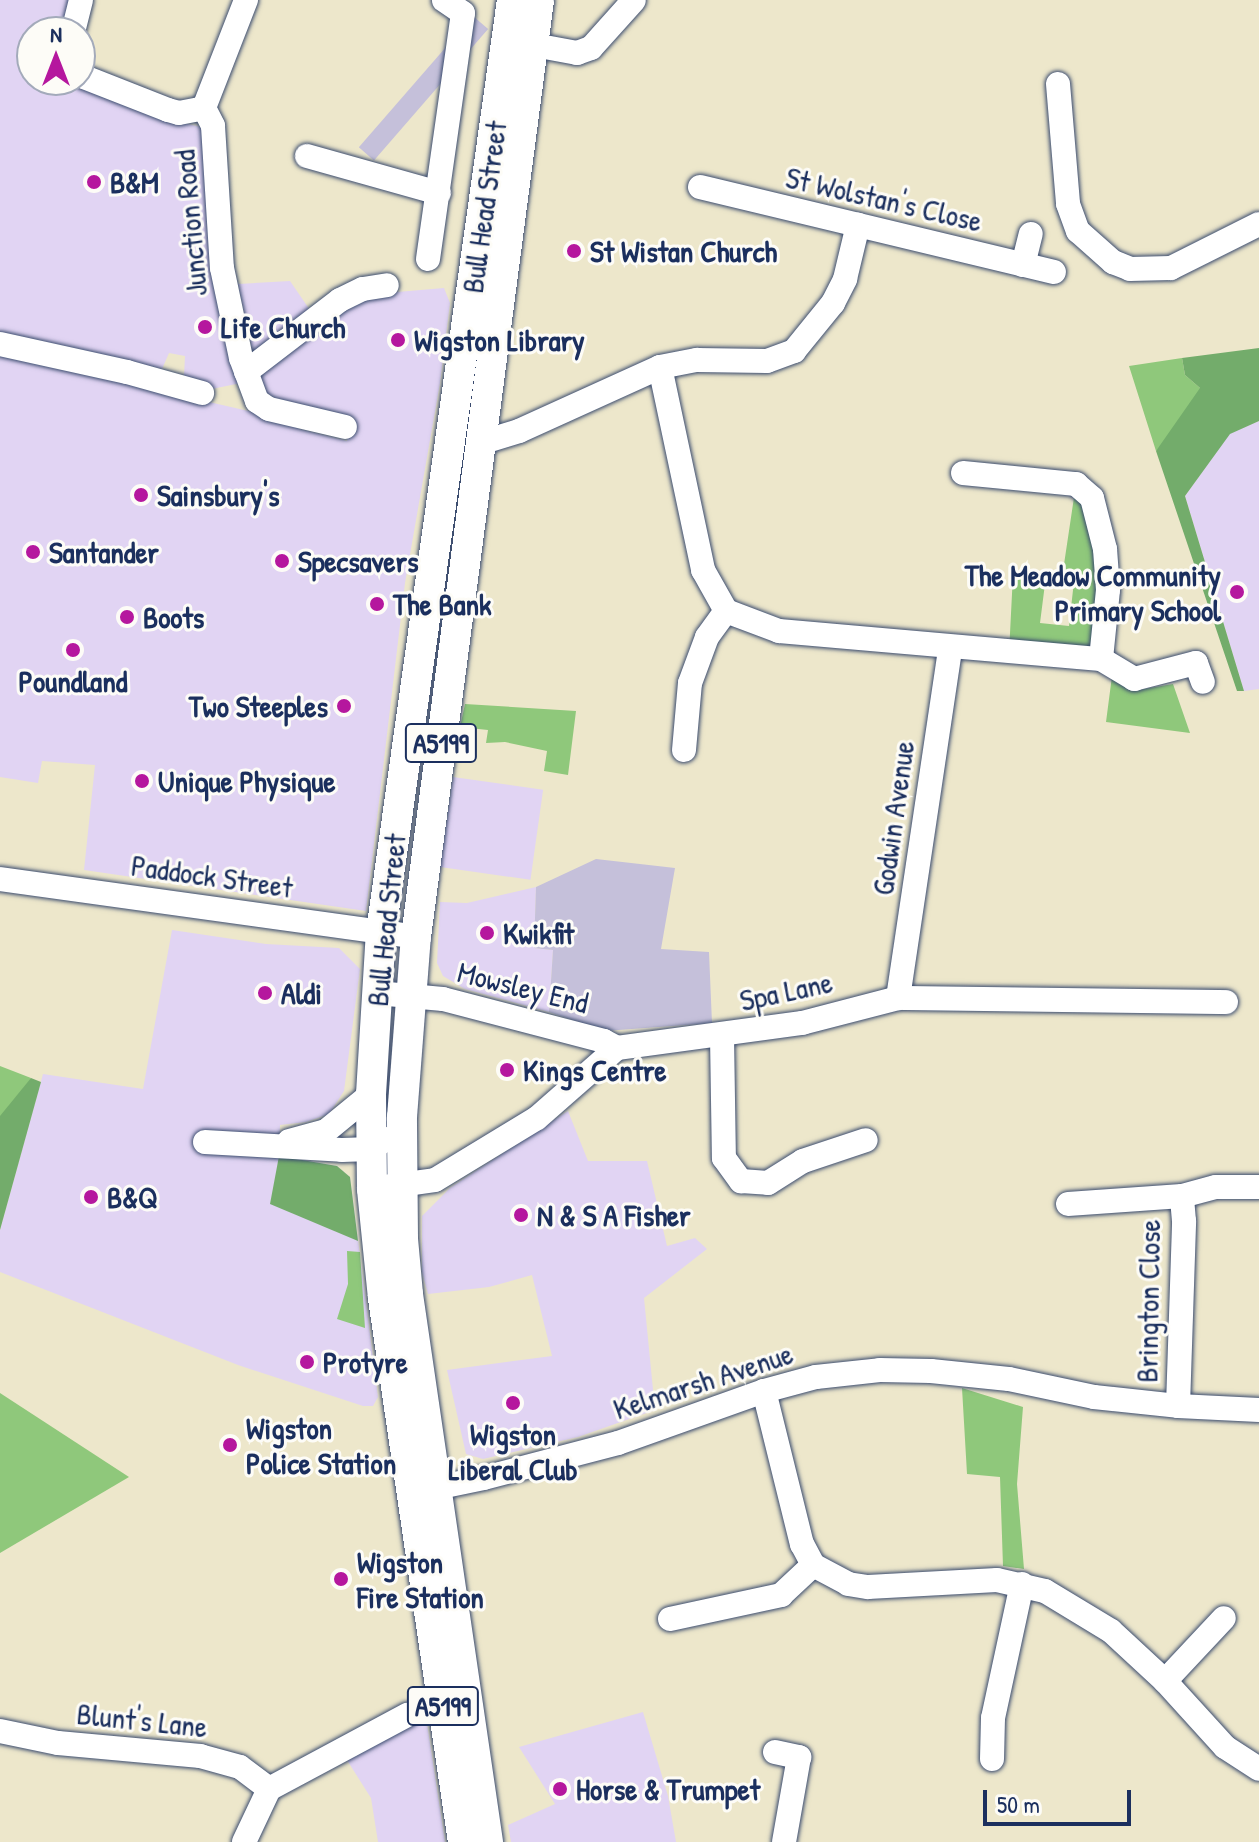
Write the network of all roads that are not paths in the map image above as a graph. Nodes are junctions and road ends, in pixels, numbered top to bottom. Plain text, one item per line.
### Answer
1 (246, 0) edge
2 (512, 0) edge
3 (539, 0) edge
4 (634, 0) edge
5 (453, 7) edge
6 (534, 45) junction
7 (96, 82) edge
8 (1058, 84) dead end
9 (204, 108) junction
10 (307, 156) dead end
11 (700, 187) dead end
12 (439, 193) junction
13 (1259, 224) edge
14 (858, 225) junction
15 (1031, 234) dead end
16 (428, 259) dead end
17 (1023, 265) junction
18 (1054, 272) dead end
19 (387, 285) dead end
20 (0, 344) edge
21 (660, 367) junction
22 (246, 372) junction
23 (202, 393) dead end
24 (345, 427) dead end
25 (480, 443) junction
26 (974, 468) dead end
27 (726, 611) junction
28 (950, 648) junction
29 (1101, 659) junction
30 (1203, 682) dead end
31 (684, 750) dead end
32 (0, 879) edge
33 (381, 932) junction
34 (416, 937) junction
35 (377, 993) junction
36 (411, 996) junction
37 (898, 998) junction
38 (1226, 1002) dead end
39 (722, 1036) junction
40 (617, 1048) junction
41 (371, 1094) junction
42 (402, 1117) junction
43 (866, 1140) dead end
44 (371, 1149) junction
45 (402, 1185) junction
46 (1259, 1187) edge
47 (372, 1189) junction
48 (1182, 1196) junction
49 (1068, 1204) dead end
50 (764, 1391) junction
51 (1178, 1406) junction
52 (1259, 1410) edge
53 (422, 1490) junction
54 (813, 1565) junction
55 (1022, 1584) junction
56 (1224, 1618) dead end
57 (670, 1619) dead end
58 (1165, 1681) junction
59 (407, 1715) dead end
60 (0, 1731) edge
61 (775, 1752) dead end
62 (992, 1759) dead end
63 (1259, 1769) edge
64 (269, 1789) junction
65 (244, 1842) edge
66 (463, 1842) edge
67 (488, 1842) edge
68 (784, 1842) edge

1 - 9 street, Junction Road
2 - 33 main road, Bull Head Street / A5199
3 - 6 main road, Bull Head Street / A5199
4 - 6 street
5 - 12 street
6 - 25 main road, Bull Head Street / A5199
7 - 9 street
8 - 13 street
9 - 22 street, Junction Road
10 - 12 street
11 - 14 street, St Wolstan's Close
12 - 16 street
14 - 17 street, St Wolstan's Close
14 - 21 street
15 - 17 street
17 - 18 street, St Wolstan's Close
19 - 22 street
20 - 23 street
21 - 25 street
21 - 27 street
22 - 24 street, Junction Road
25 - 34 main road, Bull Head Street / A5199
26 - 29 street
27 - 28 street
27 - 31 street
28 - 29 street
28 - 37 street, Godwin Avenue
29 - 30 street
32 - 33 street, Paddock Street
33 - 34 street, Paddock Street
33 - 35 main road, Bull Head Street / A5199
34 - 36 main road, Bull Head Street / A5199
35 - 36 street, Mowsley End
35 - 41 main road, Bull Head Street / A5199
36 - 40 street, Mowsley End
36 - 42 main road, Bull Head Street / A5199
37 - 38 street, Spa Lane
37 - 39 street, Spa Lane
39 - 40 street, Spa Lane
39 - 43 street
40 - 45 street
41 - 44 main road, Bull Head Street / A5199
41 - 44 street
42 - 44 street
42 - 45 main road, Bull Head Street / A5199
44 - 47 main road, Bull Head Street / A5199
45 - 47 street
45 - 53 main road, Bull Head Street / A5199
46 - 48 street, Brington Close
47 - 53 main road, Bull Head Street / A5199
48 - 49 street, Brington Close
48 - 51 street, Brington Close
50 - 51 street, Kelmarsh Avenue
50 - 53 street, Kelmarsh Avenue
50 - 54 street
51 - 52 street, Kelmarsh Avenue
53 - 66 main road, Bull Head Street / A5199
53 - 67 main road, Bull Head Street / A5199
54 - 55 street
54 - 57 street
55 - 58 street
55 - 62 street
56 - 58 street
58 - 63 street
59 - 64 street
60 - 64 street, Blunt's Lane
61 - 68 street
64 - 65 street

